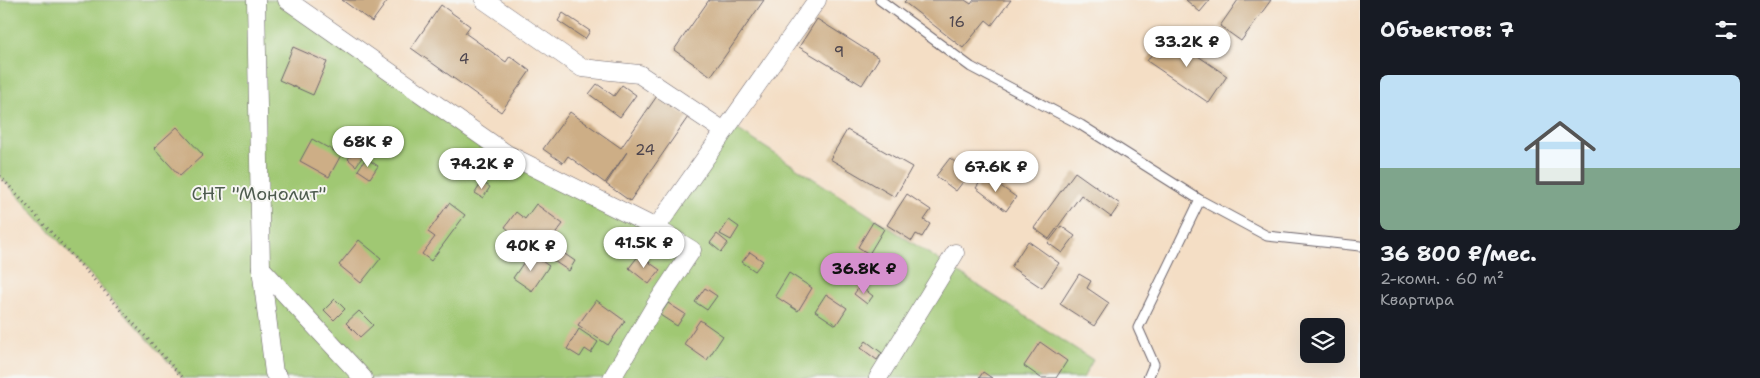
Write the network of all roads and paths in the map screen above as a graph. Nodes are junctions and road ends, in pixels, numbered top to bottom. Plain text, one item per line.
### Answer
1 (256, 0) edge
2 (287, 0) edge
3 (484, 0) edge
4 (817, 0) edge
5 (880, 0) edge
6 (724, 131) junction
7 (0, 176) edge
8 (1200, 200) junction
9 (656, 228) junction
10 (1360, 246) edge
11 (956, 253) dead end
12 (261, 268) junction
13 (274, 376) edge
14 (183, 378) edge
15 (363, 378) edge
16 (612, 378) edge
17 (878, 378) edge
18 (1148, 378) edge

1 - 12 street
2 - 9 street
3 - 6 street
4 - 6 street
5 - 8 lane
6 - 9 street
7 - 14 path
8 - 10 lane
8 - 18 lane
9 - 16 street
11 - 17 street
12 - 13 street
12 - 15 street

